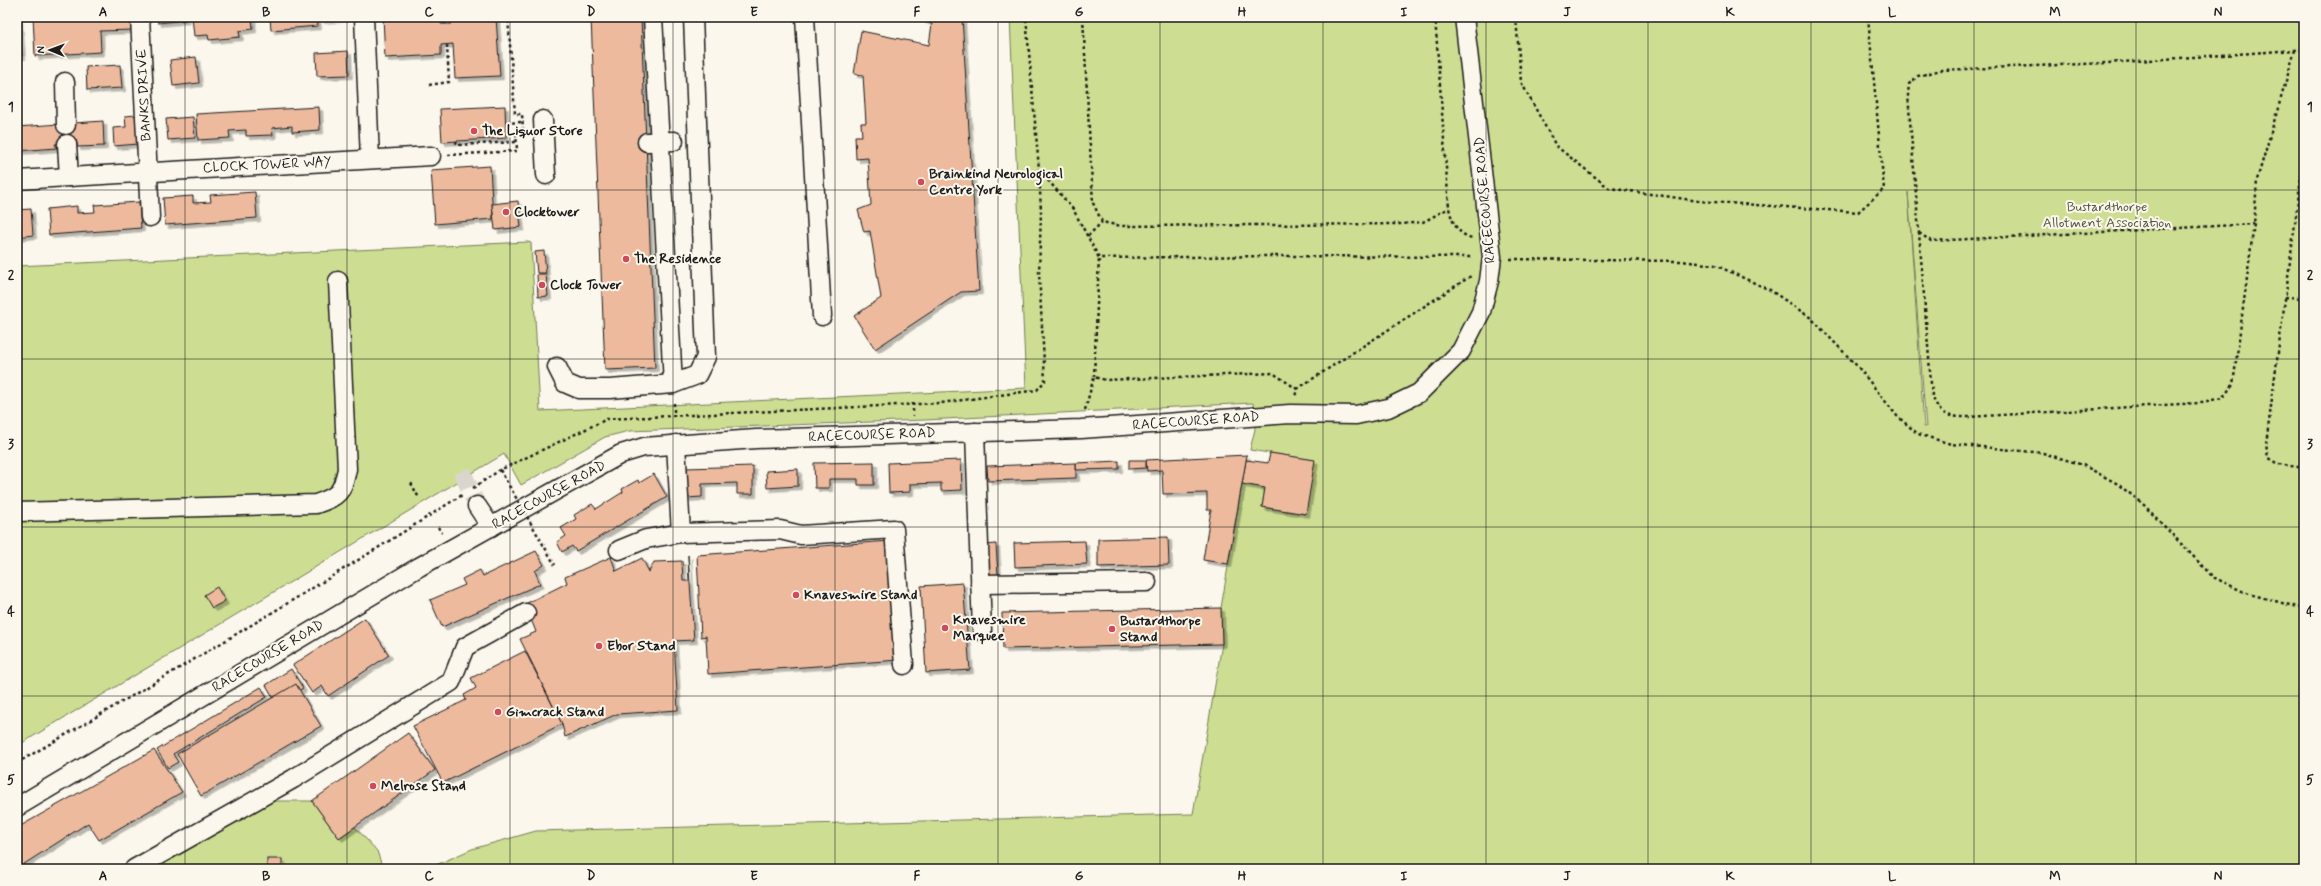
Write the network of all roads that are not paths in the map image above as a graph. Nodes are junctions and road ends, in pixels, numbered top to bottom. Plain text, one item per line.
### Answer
1 (140, 17) edge
2 (364, 17) edge
3 (653, 17) edge
4 (693, 17) edge
5 (805, 17) edge
6 (1464, 17) edge
7 (64, 82) dead end
8 (543, 120) dead end
9 (66, 124) dead end
10 (67, 144) dead end
11 (431, 156) road end
12 (370, 160) junction
13 (148, 172) junction
14 (546, 175) dead end
15 (69, 177) junction
16 (17, 180) edge
17 (150, 217) dead end
18 (338, 281) dead end
19 (822, 316) dead end
20 (557, 368) dead end
21 (673, 384) junction
22 (975, 432) junction
23 (676, 444) junction
24 (477, 506) tunnel mouth
25 (17, 512) edge
26 (491, 527) junction
27 (681, 534) junction
28 (619, 550) dead end
29 (1147, 582) dead end
30 (980, 584) junction
31 (526, 613) dead end
32 (982, 631) dead end
33 (904, 665) dead end
34 (17, 807) edge
35 (134, 869) edge

1 - 13 street, BANKS DRIVE
2 - 12 street
3 - 21 street
4 - 21 street
5 - 19 street
6 - 22 street, RACECOURSE ROAD
7 - 9 street
8 - 14 street
10 - 15 street
11 - 12 street, CLOCK TOWER WAY
12 - 13 street, CLOCK TOWER WAY
13 - 15 street, CLOCK TOWER WAY
13 - 17 street, BANKS DRIVE
15 - 16 street, CLOCK TOWER WAY
18 - 25 street
20 - 21 street
22 - 23 street, RACECOURSE ROAD
22 - 30 street
23 - 26 street, RACECOURSE ROAD
23 - 27 street
24 - 26 street
26 - 34 street, RACECOURSE ROAD
27 - 28 street
27 - 33 street
29 - 30 street
30 - 32 street
31 - 35 street

